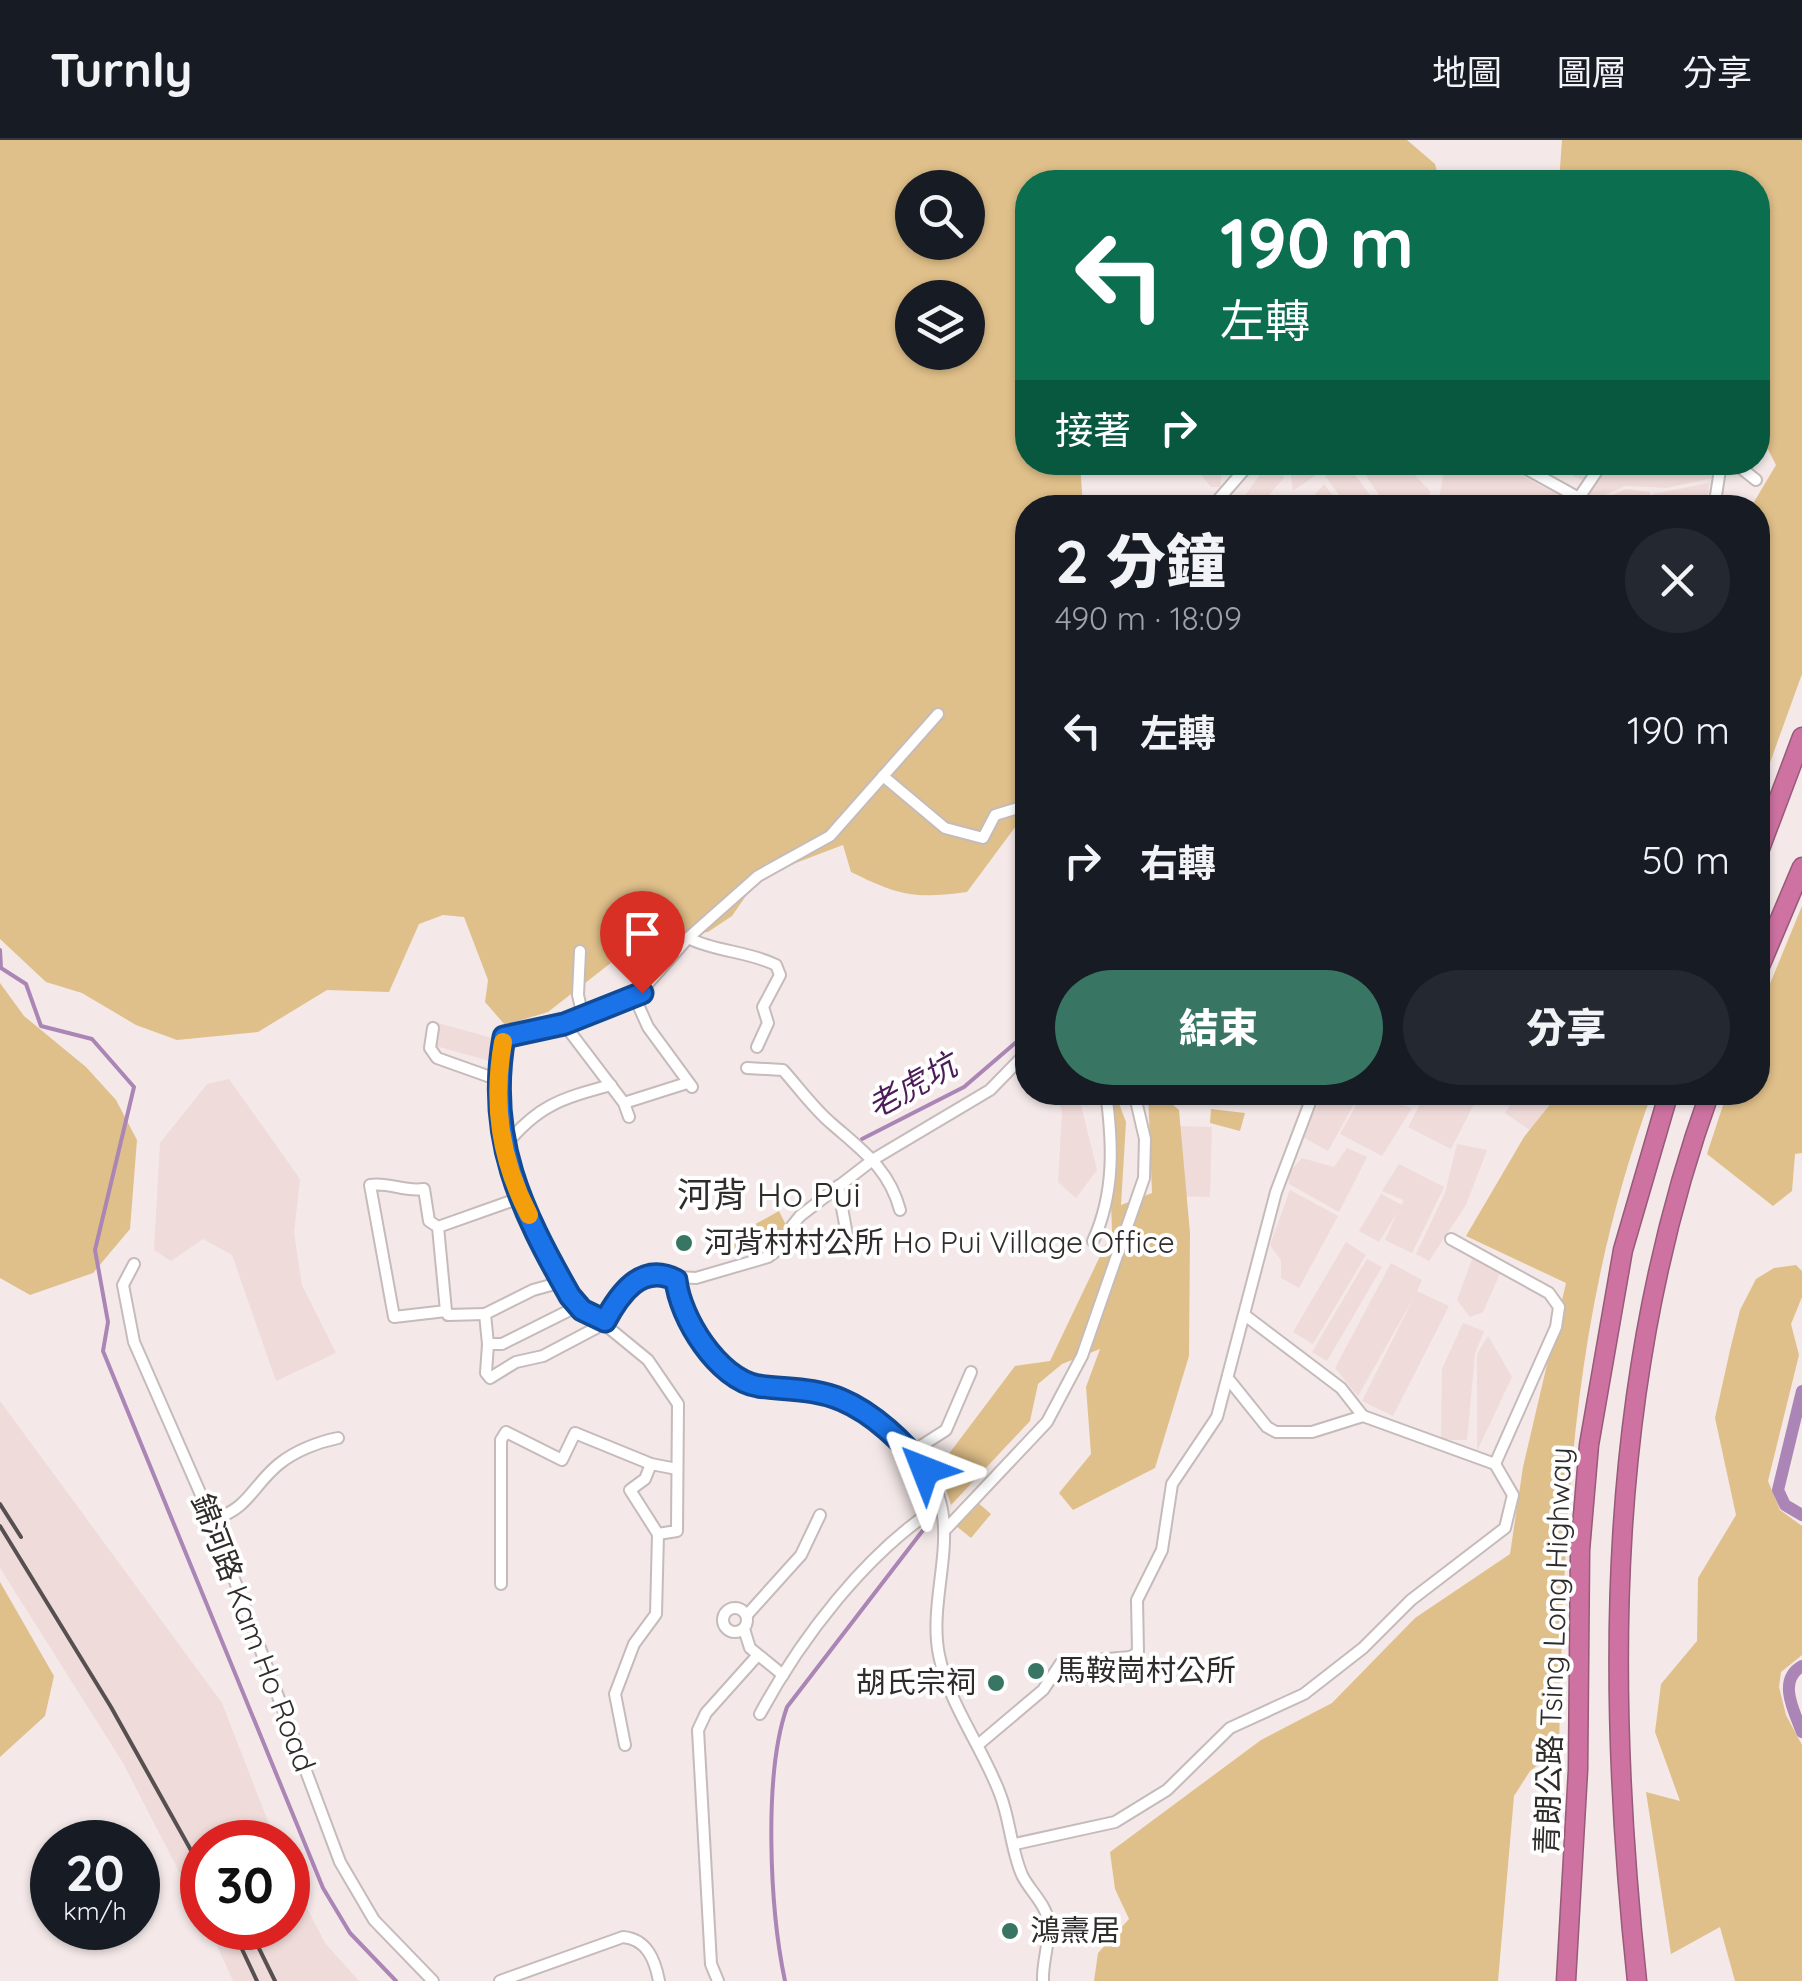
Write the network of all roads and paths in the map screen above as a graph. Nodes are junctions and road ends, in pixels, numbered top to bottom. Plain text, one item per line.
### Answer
1 (1241, 475) edge
2 (1534, 475) edge
3 (1750, 475) edge
4 (1756, 480) dead end
5 (1223, 495) edge
6 (1564, 495) edge
7 (938, 714) dead end
8 (1802, 737) edge
9 (884, 776) junction
10 (1015, 809) edge
11 (1770, 822) edge
12 (1802, 867) edge
13 (688, 938) junction
14 (1770, 943) edge
15 (580, 951) dead end
16 (635, 998) junction
17 (583, 1017) junction
18 (564, 1024) junction
19 (433, 1028) dead end
20 (757, 1046) dead end
21 (1015, 1064) edge
22 (747, 1068) dead end
23 (496, 1079) junction
24 (610, 1085) junction
25 (624, 1103) junction
26 (1107, 1105) edge
27 (1137, 1105) edge
28 (1309, 1105) edge
29 (1665, 1105) edge
30 (1706, 1105) edge
31 (629, 1117) dead end
32 (503, 1148) junction
33 (874, 1159) junction
34 (838, 1186) junction
35 (520, 1198) junction
36 (900, 1210) dead end
37 (438, 1227) junction
38 (847, 1235) dead end
39 (1451, 1239) dead end
40 (1093, 1241) dead end
41 (134, 1264) dead end
42 (676, 1280) junction
43 (562, 1282) junction
44 (578, 1306) junction
45 (446, 1311) junction
46 (485, 1314) junction
47 (1246, 1316) junction
48 (605, 1321) junction
49 (488, 1344) junction
50 (972, 1372) dead end
51 (1230, 1381) junction
52 (1363, 1416) junction
53 (338, 1438) dead end
54 (910, 1453) junction
55 (651, 1464) junction
56 (1495, 1464) junction
57 (677, 1469) junction
58 (940, 1506) junction
59 (820, 1515) dead end
60 (212, 1520) junction
61 (947, 1528) junction
62 (658, 1534) junction
63 (501, 1584) dead end
64 (747, 1615) junction
65 (744, 1629) junction
66 (758, 1656) junction
67 (783, 1676) junction
68 (760, 1714) dead end
69 (626, 1744) dead end
70 (978, 1744) junction
71 (1015, 1844) junction
72 (433, 1981) edge
73 (500, 1981) edge
74 (659, 1981) edge
75 (718, 1981) edge
76 (1043, 1981) edge
77 (1566, 1981) edge
78 (1637, 1981) edge

1 - 5 street
2 - 6 street
3 - 4 street
7 - 9 street
8 - 11 highway
9 - 10 street
9 - 13 street
12 - 14 highway
13 - 16 street
13 - 20 street
15 - 17 street
16 - 17 street
16 - 25 street
17 - 18 street
18 - 23 street
18 - 24 street
19 - 23 street
21 - 33 street
22 - 33 street
23 - 32 street
24 - 25 street
24 - 32 street
25 - 31 street
26 - 40 street
27 - 61 street
28 - 47 street
29 - 77 highway, 青朗公路 Tsing Long Highway
30 - 78 highway, 青朗公路 Tsing Long Highway
32 - 35 street
33 - 34 street
33 - 36 street
34 - 38 street
34 - 42 street
35 - 37 street
35 - 43 street
37 - 45 street
37 - 45 street
39 - 56 street
41 - 60 street, 錦河路 Kam Ho Road
42 - 48 street
42 - 54 street
43 - 44 street
43 - 46 street
44 - 48 street
44 - 49 street
45 - 46 street
46 - 49 street
47 - 51 street
47 - 52 street
48 - 49 street
48 - 57 street
50 - 54 street
51 - 52 street
51 - 70 street
52 - 56 street
53 - 60 street
54 - 58 street
55 - 57 street
55 - 62 street
55 - 63 street
56 - 71 street
57 - 62 street
58 - 61 street
58 - 67 street
59 - 64 street
60 - 72 street, 錦河路 Kam Ho Road
61 - 70 street
62 - 69 street
64 - 65 street
64 - 65 street
65 - 66 street
66 - 67 street
66 - 75 street
67 - 68 street
70 - 71 street
71 - 76 street
73 - 74 street

